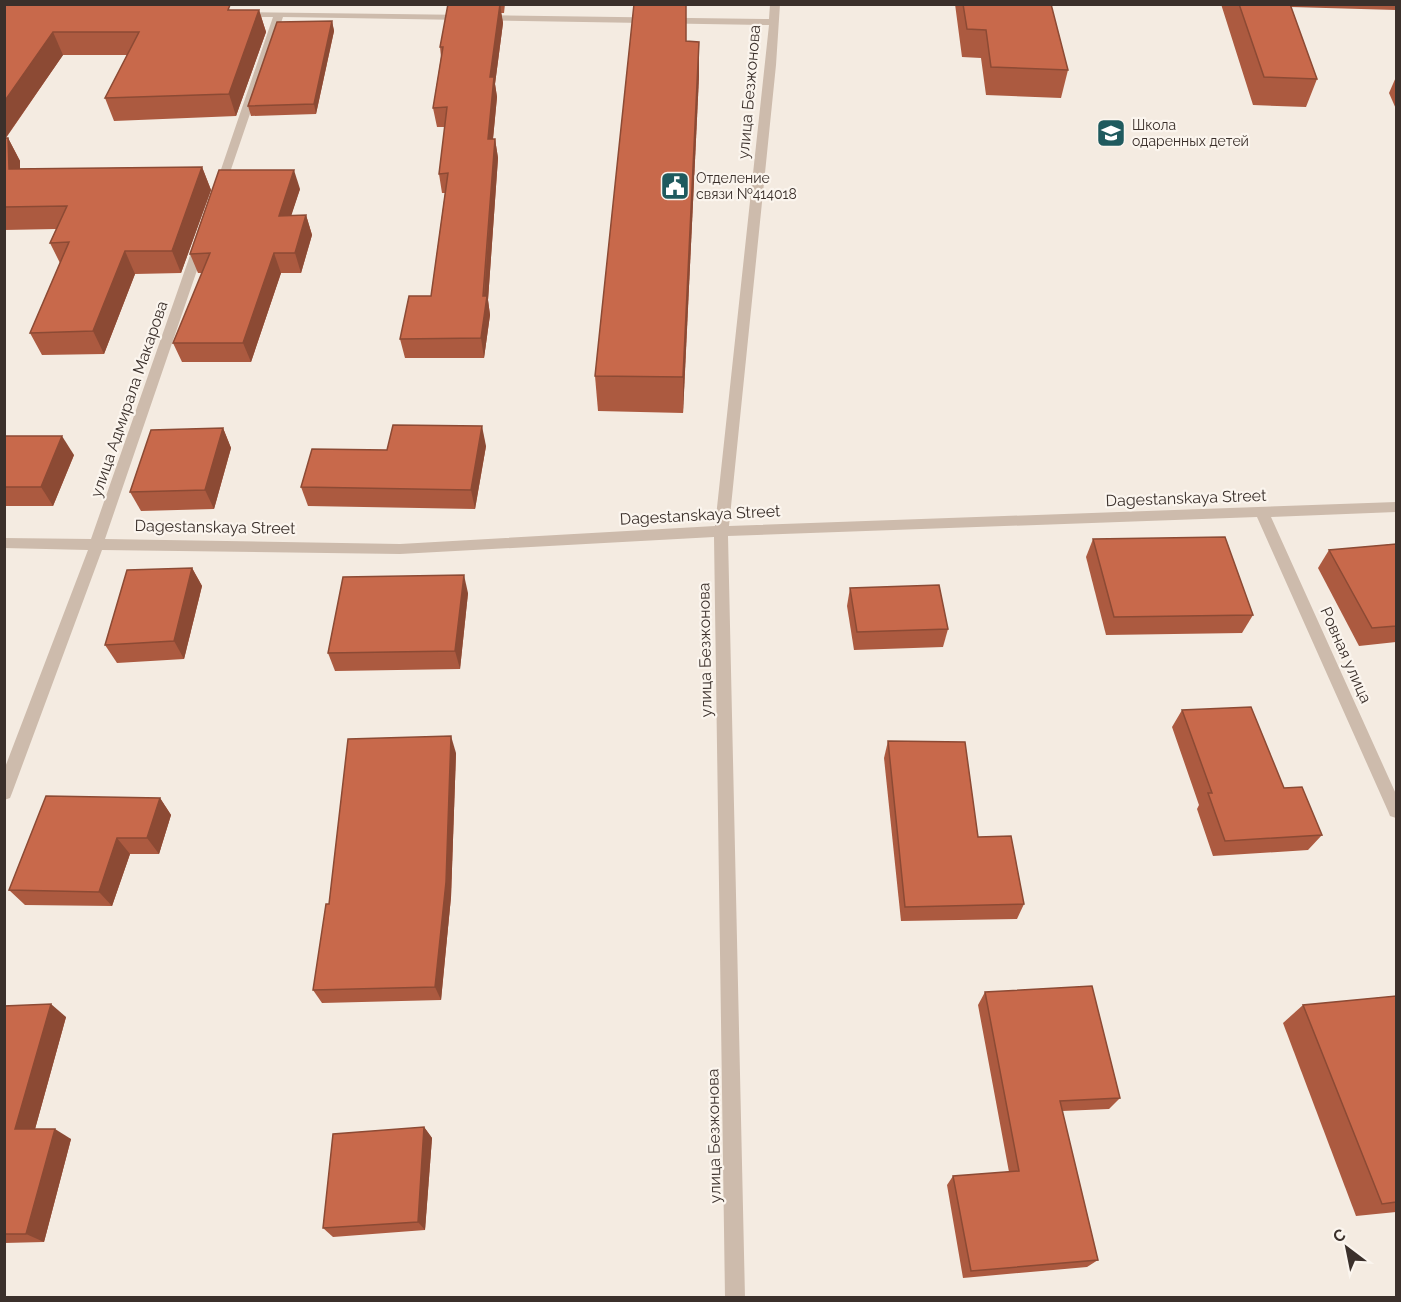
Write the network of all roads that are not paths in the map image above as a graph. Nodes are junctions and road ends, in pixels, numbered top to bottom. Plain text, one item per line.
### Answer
1 (775, 4) edge
2 (233, 14) edge
3 (279, 14) junction
4 (774, 22) junction
5 (217, 194) edge
6 (206, 228) edge
7 (1396, 507) edge
8 (1262, 513) junction
9 (721, 531) junction
10 (4, 543) edge
11 (97, 543) junction
12 (4, 793) edge
13 (1396, 811) edge
14 (735, 1298) edge

1 - 4 street, улица Безжонова
2 - 3 street
3 - 4 street
3 - 5 street
4 - 9 street, улица Безжонова
6 - 11 street, улица Адмирала Макарова
7 - 8 street, Dagestanskaya Street
8 - 9 street, Dagestanskaya Street
8 - 13 street, Ровная улица
9 - 11 street, Dagestanskaya Street
9 - 14 street, улица Безжонова
10 - 11 street, Dagestanskaya Street
11 - 12 street, улица Адмирала Макарова

